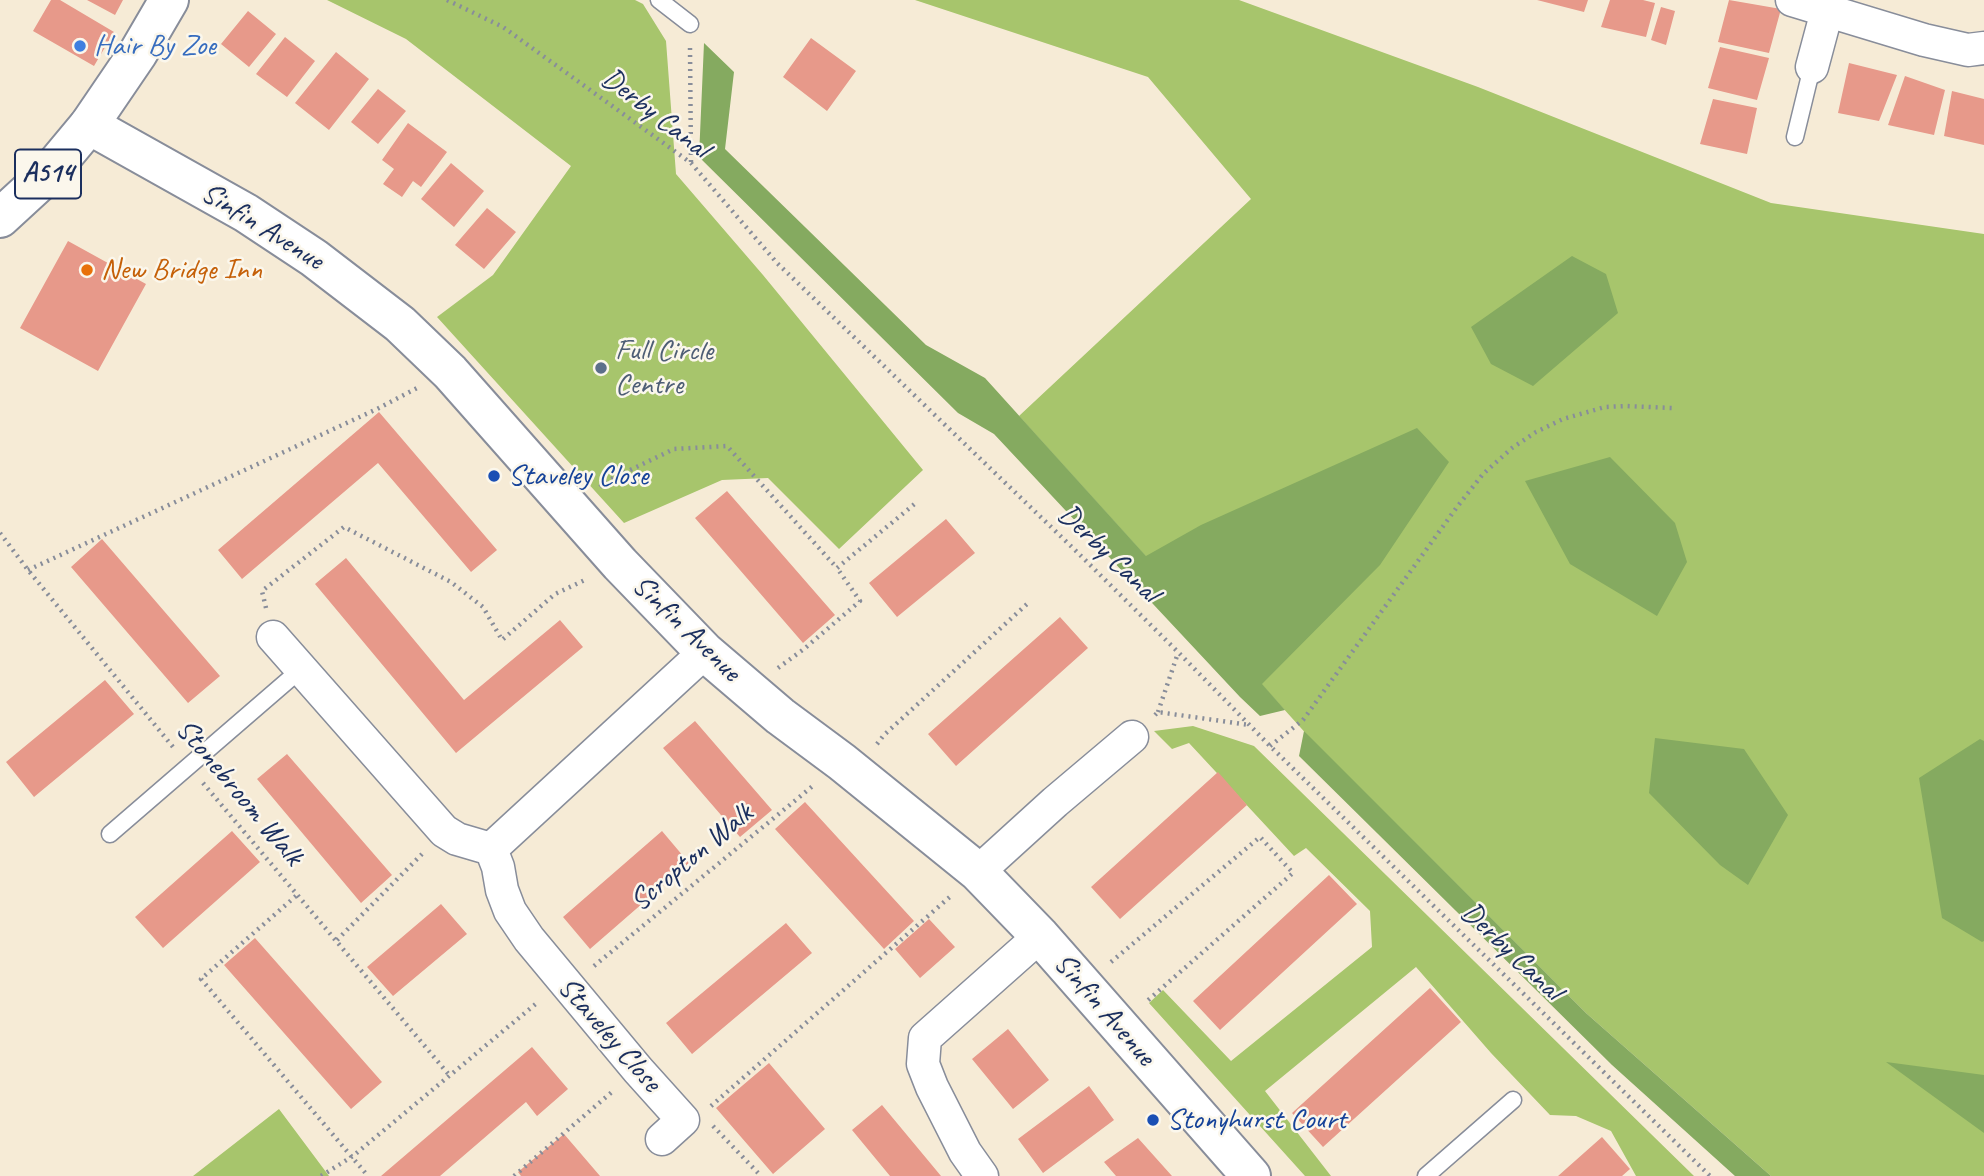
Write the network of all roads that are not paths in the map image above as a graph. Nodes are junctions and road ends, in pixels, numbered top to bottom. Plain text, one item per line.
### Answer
1 (169, 0) edge
2 (659, 0) edge
3 (1792, 0) edge
4 (1827, 11) junction
5 (690, 24) road end
6 (1984, 48) edge
7 (1812, 67) joint
8 (89, 125) junction
9 (1795, 137) dead end
10 (0, 218) edge
11 (273, 637) road end
12 (705, 652) junction
13 (300, 670) junction
14 (1132, 737) road end
15 (110, 834) dead end
16 (491, 849) junction
17 (978, 872) junction
18 (1040, 936) junction
19 (1513, 1100) dead end
20 (683, 1124) road end
21 (982, 1176) edge
22 (1251, 1176) edge
23 (1426, 1176) edge

1 - 8 street, A514
2 - 5 lane
3 - 4 street
4 - 6 street
4 - 7 street
7 - 9 lane
8 - 10 street, A514
8 - 12 street, Sinfin Avenue
11 - 13 street
12 - 16 street
12 - 17 street, Sinfin Avenue
13 - 15 lane
13 - 16 street
14 - 17 street
16 - 20 street, Staveley Close
17 - 18 street, Sinfin Avenue
18 - 21 street
18 - 22 street, Sinfin Avenue
19 - 23 lane

